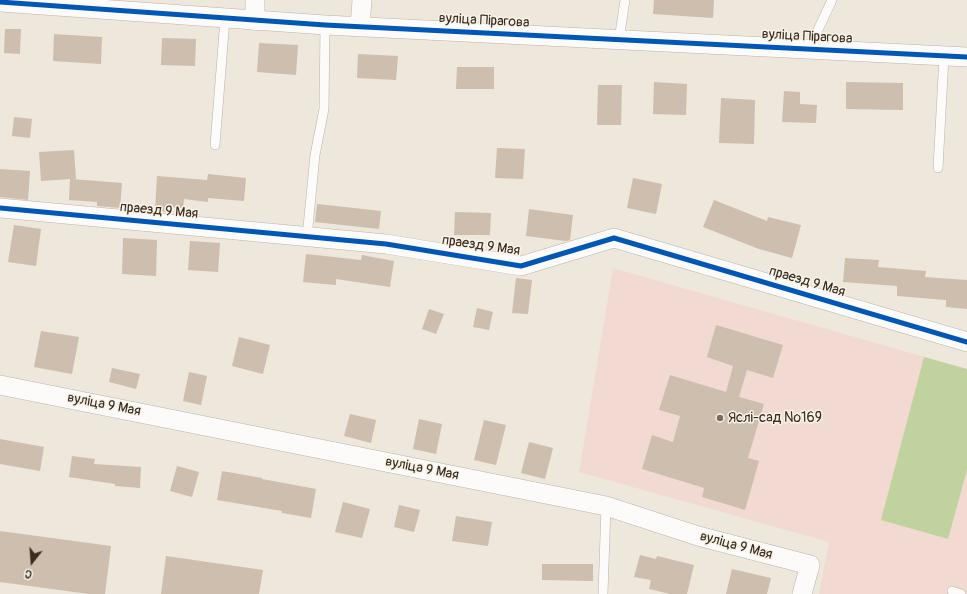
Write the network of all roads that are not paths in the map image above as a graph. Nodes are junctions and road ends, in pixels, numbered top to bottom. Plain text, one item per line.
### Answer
1 (255, 0) edge
2 (362, 0) edge
3 (625, 0) edge
4 (832, 0) edge
5 (0, 2) edge
6 (48, 3) edge
7 (225, 19) junction
8 (255, 21) junction
9 (325, 25) junction
10 (360, 27) junction
11 (619, 40) junction
12 (809, 49) junction
13 (944, 56) junction
14 (967, 57) edge
15 (215, 145) dead end
16 (938, 168) dead end
17 (0, 208) edge
18 (307, 237) junction
19 (967, 342) edge
20 (0, 385) edge
21 (606, 506) junction
22 (604, 594) edge
23 (802, 594) edge

1 - 8 street
2 - 10 street
3 - 11 lane
4 - 12 lane
5 - 6 street, вуліца Пірагова
6 - 7 street, вуліца Пірагова
7 - 8 street, вуліца Пірагова
7 - 15 lane
8 - 9 street, вуліца Пірагова
9 - 10 street, вуліца Пірагова
9 - 18 lane
10 - 11 street, вуліца Пірагова
11 - 12 street, вуліца Пірагова
12 - 13 street, вуліца Пірагова
13 - 14 street, вуліца Пірагова
13 - 16 lane
17 - 18 street, праезд 9 Мая
18 - 19 street, праезд 9 Мая
20 - 21 street, вуліца 9 Мая
21 - 22 lane
21 - 23 street, вуліца 9 Мая

